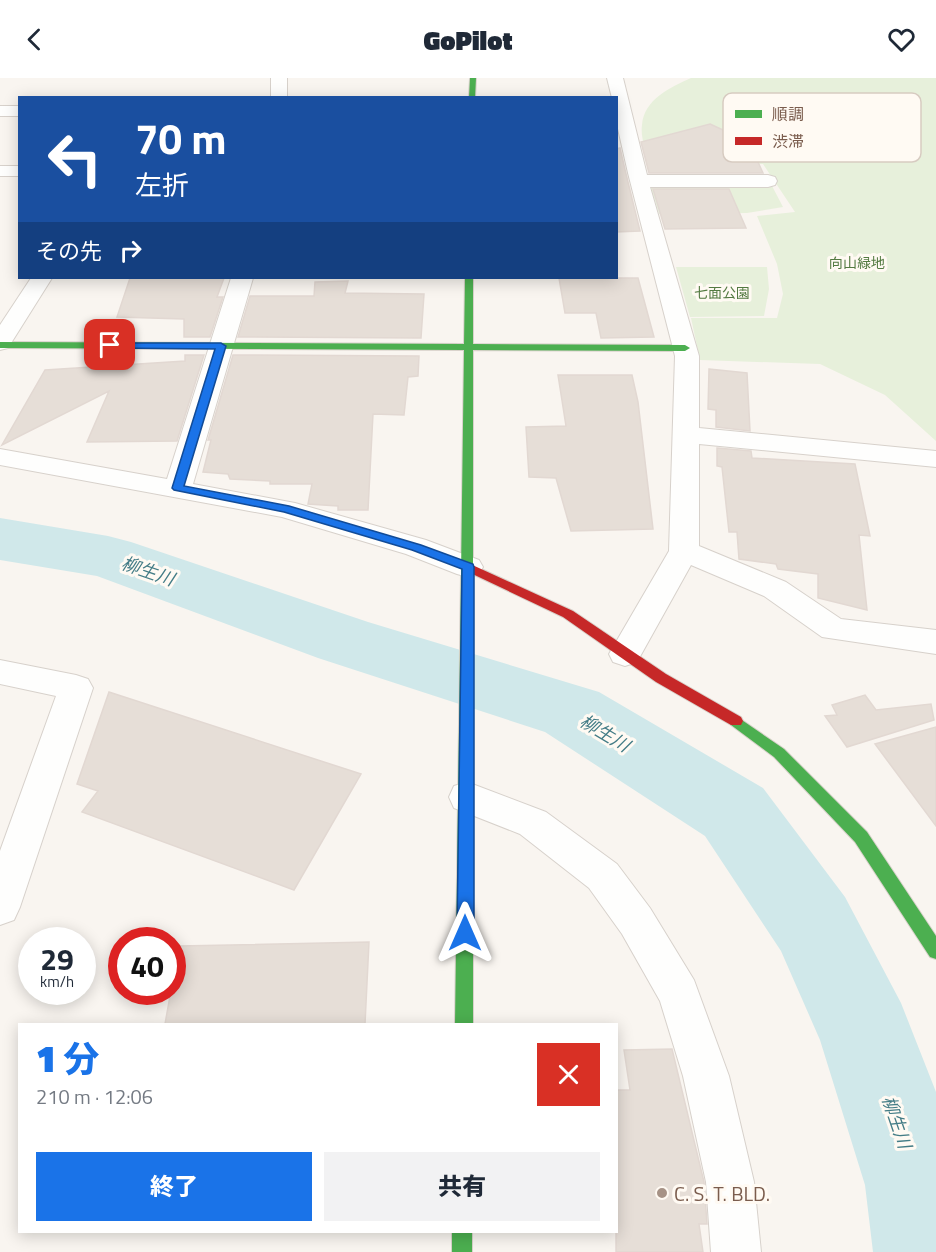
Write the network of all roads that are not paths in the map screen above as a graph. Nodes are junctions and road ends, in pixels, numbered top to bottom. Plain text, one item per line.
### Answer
1 (279, 78) edge
2 (473, 78) edge
3 (615, 78) edge
4 (279, 96) edge
5 (472, 96) edge
6 (618, 96) edge
7 (618, 96) edge
8 (0, 111) edge
9 (18, 111) edge
10 (0, 171) edge
11 (18, 171) edge
12 (631, 175) edge
13 (768, 181) dead end
14 (40, 279) edge
15 (242, 279) edge
16 (469, 279) edge
17 (0, 344) edge
18 (221, 346) junction
19 (469, 348) junction
20 (686, 348) junction
21 (686, 435) junction
22 (0, 457) edge
23 (936, 459) edge
24 (178, 488) junction
25 (684, 551) junction
26 (468, 567) junction
27 (936, 642) edge
28 (625, 654) junction
29 (0, 672) edge
30 (467, 792) junction
31 (0, 907) edge
32 (936, 951) edge
33 (464, 1023) edge
34 (462, 1233) edge
35 (462, 1252) edge
36 (736, 1252) edge

1 - 4 street
2 - 5 street
3 - 7 street
6 - 12 street
8 - 9 street
10 - 11 street
12 - 13 street
12 - 20 street
14 - 17 street
15 - 18 street
16 - 19 street
17 - 18 street
18 - 19 street
18 - 24 street
19 - 20 street
19 - 26 street
20 - 21 street
21 - 23 street
21 - 25 street
22 - 24 street
24 - 26 street
25 - 27 street
25 - 28 street
26 - 28 street
26 - 30 street
28 - 32 street
29 - 31 street
30 - 33 street
30 - 36 street
34 - 35 street

